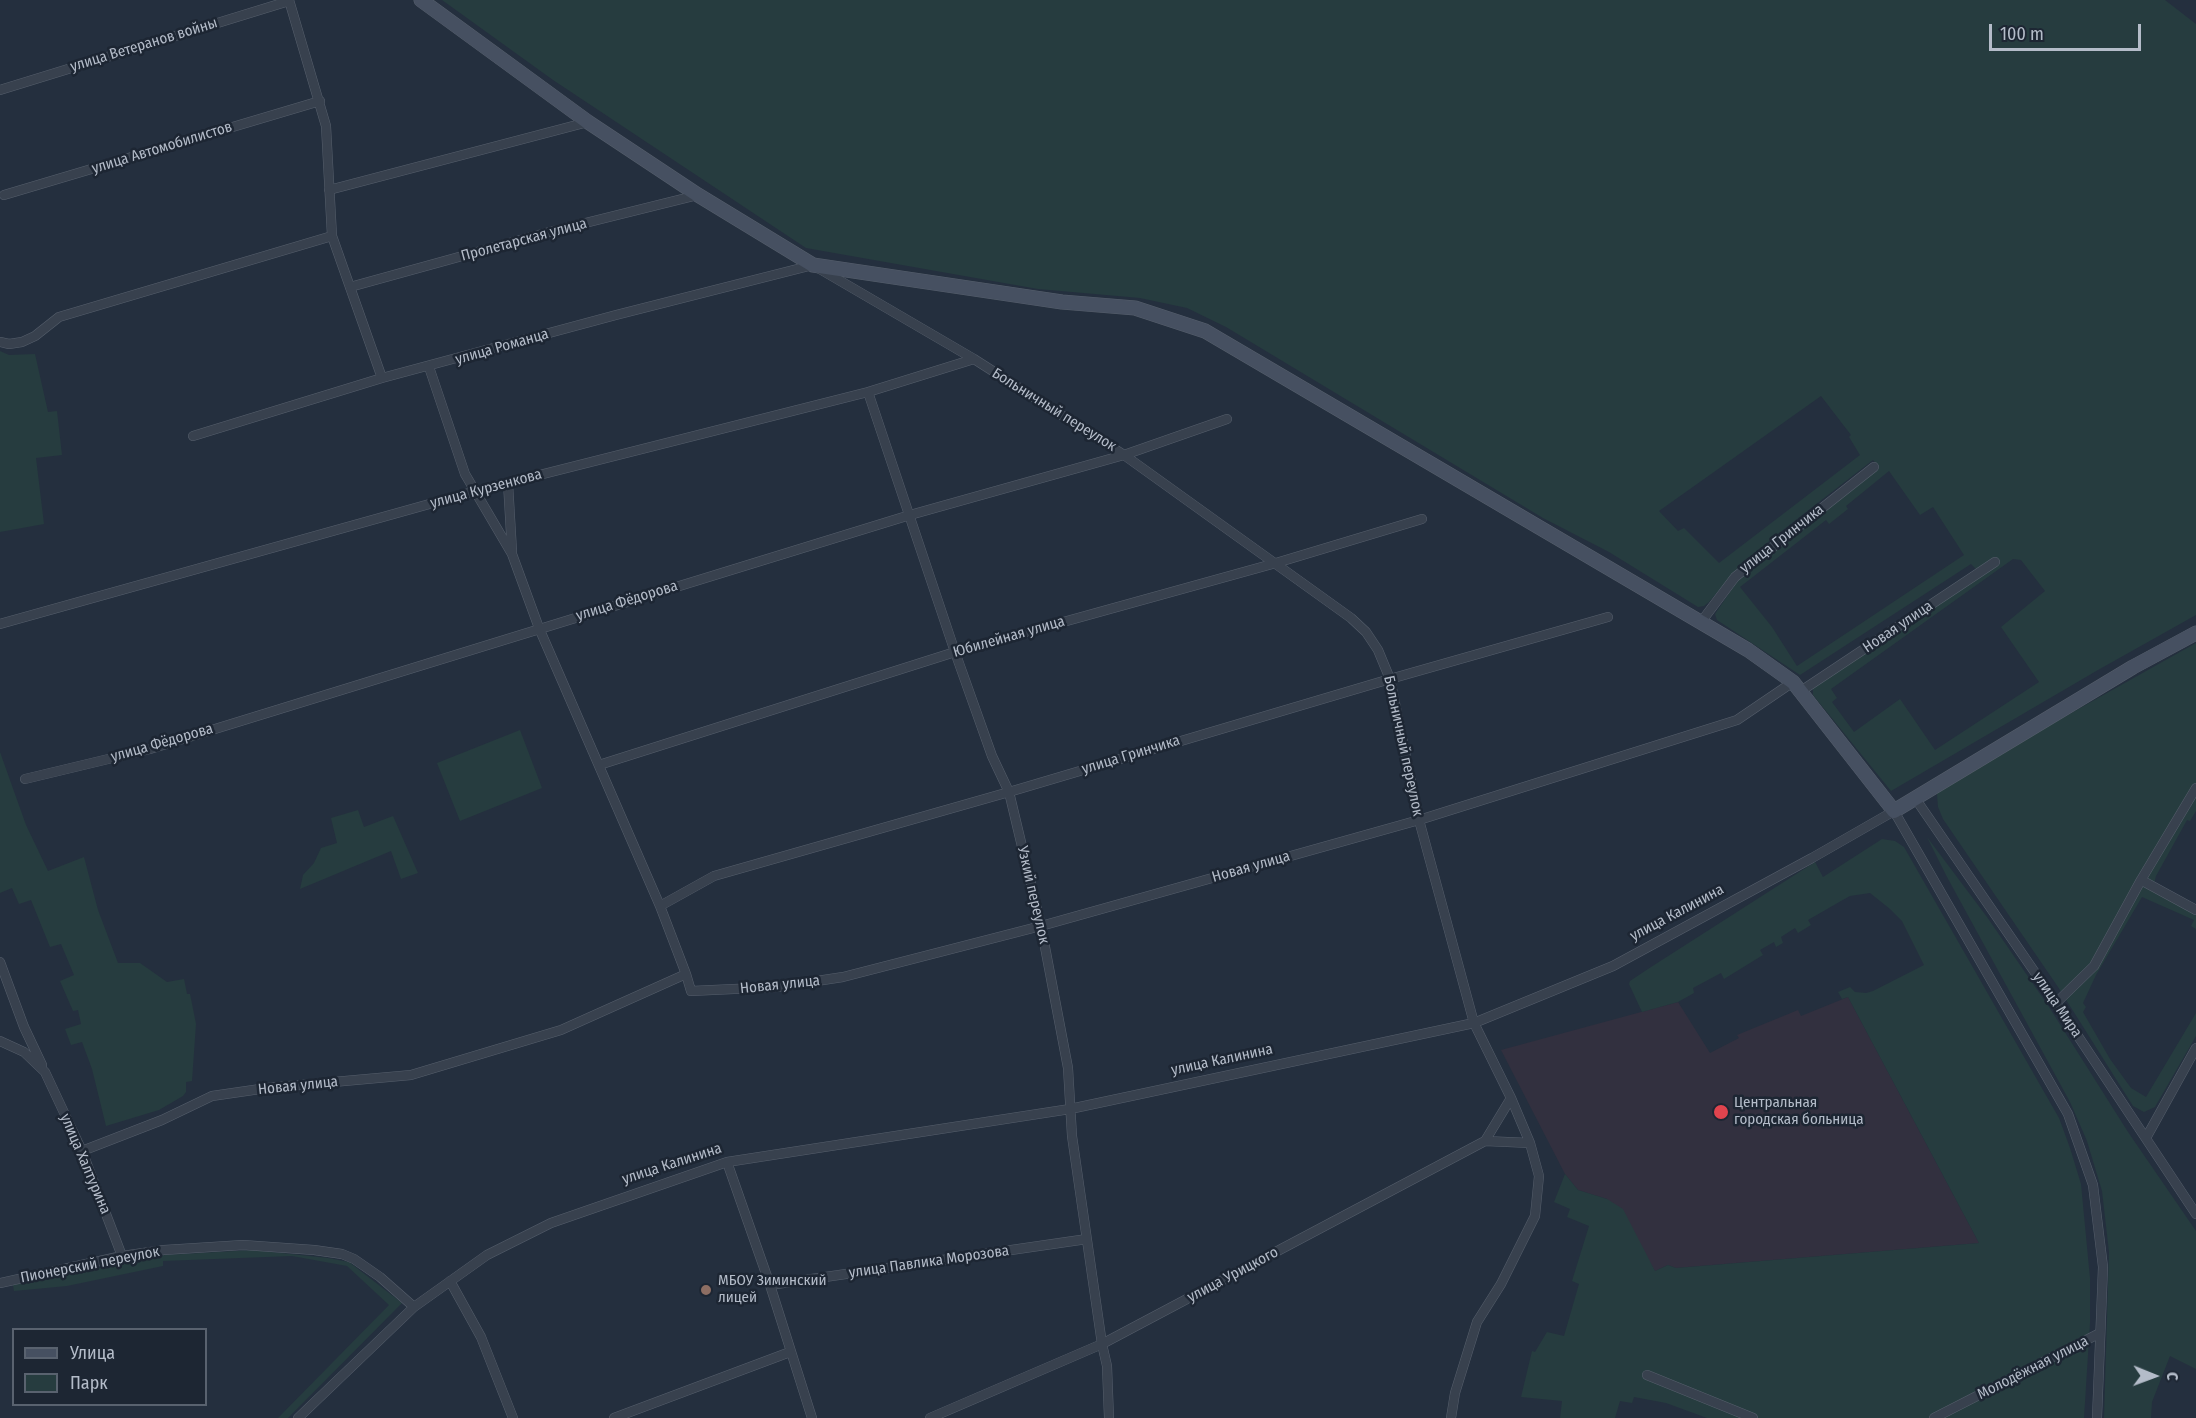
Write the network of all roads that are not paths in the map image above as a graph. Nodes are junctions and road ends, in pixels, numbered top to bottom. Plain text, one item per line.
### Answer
1 (421, 0) edge
2 (289, 1) edge
3 (0, 90) edge
4 (320, 101) junction
5 (588, 122) junction
6 (329, 190) junction
7 (4, 195) dead end
8 (698, 195) junction
9 (332, 236) junction
10 (813, 265) junction
11 (350, 287) junction
12 (0, 342) edge
13 (974, 359) junction
14 (429, 367) junction
15 (382, 378) junction
16 (868, 392) junction
17 (1227, 419) dead end
18 (193, 436) dead end
19 (1124, 455) junction
20 (1874, 466) dead end
21 (508, 483) junction
22 (476, 491) junction
23 (910, 514) junction
24 (1422, 519) dead end
25 (512, 554) junction
26 (1276, 562) junction
27 (1995, 562) dead end
28 (1608, 617) dead end
29 (1701, 622) junction
30 (0, 624) edge
31 (539, 628) junction
32 (2196, 633) edge
33 (955, 652) junction
34 (1390, 679) junction
35 (1797, 687) junction
36 (599, 765) junction
37 (25, 779) dead end
38 (2196, 788) edge
39 (1009, 792) junction
40 (1914, 798) junction
41 (1894, 811) junction
42 (1419, 820) junction
43 (2141, 880) junction
44 (660, 906) junction
45 (2196, 910) edge
46 (1041, 927) junction
47 (0, 962) edge
48 (686, 974) junction
49 (2056, 1003) junction
50 (1474, 1023) junction
51 (0, 1041) edge
52 (2196, 1048) edge
53 (45, 1072) junction
54 (1511, 1098) junction
55 (1070, 1109) junction
56 (2146, 1138) junction
57 (1485, 1141) junction
58 (1530, 1143) junction
59 (82, 1151) junction
60 (727, 1162) junction
61 (2196, 1214) edge
62 (1087, 1239) junction
63 (122, 1256) junction
64 (450, 1281) junction
65 (0, 1284) edge
66 (770, 1285) junction
67 (414, 1307) junction
68 (2100, 1334) junction
69 (1102, 1344) junction
70 (790, 1352) junction
71 (1647, 1375) dead end
72 (298, 1418) edge
73 (513, 1418) edge
74 (614, 1418) edge
75 (812, 1418) edge
76 (930, 1418) edge
77 (1109, 1418) edge
78 (1451, 1418) edge
79 (1753, 1418) edge
80 (1934, 1418) edge
81 (2097, 1418) edge

1 - 5 street
2 - 3 street, улица Ветеранов войны
2 - 4 street
4 - 6 street
4 - 7 street, улица Автомобилистов
5 - 6 street
5 - 8 street
6 - 9 street
8 - 10 street
8 - 11 street, Пролетарская улица
9 - 11 street
9 - 12 street
10 - 13 street, Больничный переулок
10 - 14 street, улица Романца
10 - 29 street
11 - 15 street
13 - 16 street, улица Курзенкова
13 - 19 street, Больничный переулок
14 - 15 street, улица Романца
14 - 22 street
15 - 18 street, улица Романца
16 - 21 street, улица Курзенкова
16 - 23 street, Узкий переулок
17 - 19 street, улица Фёдорова
19 - 23 street, улица Фёдорова
19 - 26 street, Больничный переулок
20 - 29 street, улица Гринчика
21 - 22 street, улица Курзенкова
21 - 25 street
22 - 25 street
22 - 30 street, улица Курзенкова
23 - 31 street, улица Фёдорова
23 - 33 street, Узкий переулок
24 - 26 street, Юбилейная улица
25 - 31 street
26 - 33 street, Юбилейная улица
26 - 34 street, Больничный переулок
27 - 35 street, Новая улица
28 - 34 street, улица Гринчика
29 - 35 street
31 - 36 street
31 - 37 street, улица Фёдорова
32 - 40 street, улица Калинина
33 - 36 street, Юбилейная улица
33 - 39 street, Узкий переулок
34 - 39 street, улица Гринчика
34 - 42 street, Больничный переулок
35 - 41 street
35 - 42 street, Новая улица
36 - 44 street
38 - 43 street
39 - 44 street, улица Гринчика
39 - 46 street, Узкий переулок
40 - 41 street, улица Калинина
40 - 49 street, улица Мира
41 - 50 street, улица Калинина
41 - 68 street
42 - 46 street, Новая улица
42 - 50 street, Больничный переулок
43 - 45 street
43 - 49 street
44 - 48 street
46 - 48 street, Новая улица
46 - 55 street, Узкий переулок
47 - 53 street, улица Халтурина
48 - 59 street, Новая улица
49 - 56 street, улица Мира
50 - 54 street, Больничный переулок
50 - 55 street, улица Калинина
51 - 53 street, улица Халтурина
52 - 56 street
53 - 59 street, улица Халтурина
54 - 57 street
54 - 58 street, Больничный переулок
55 - 60 street, улица Калинина
55 - 62 street, Узкий переулок
56 - 61 street, улица Мира
57 - 58 street
57 - 69 street, улица Урицкого
58 - 78 street, Больничный переулок
59 - 63 street, улица Халтурина
60 - 64 street, улица Калинина
60 - 66 street
62 - 66 street, улица Павлика Морозова
62 - 69 street, Узкий переулок
63 - 65 street, Пионерский переулок
63 - 67 street, Пионерский переулок
64 - 67 street, улица Калинина
64 - 73 street
66 - 70 street
67 - 72 street, улица Калинина
68 - 80 street, Молодёжная улица
68 - 81 street
69 - 76 street, улица Урицкого
69 - 77 street, Узкий переулок
70 - 74 street
70 - 75 street
71 - 79 street

